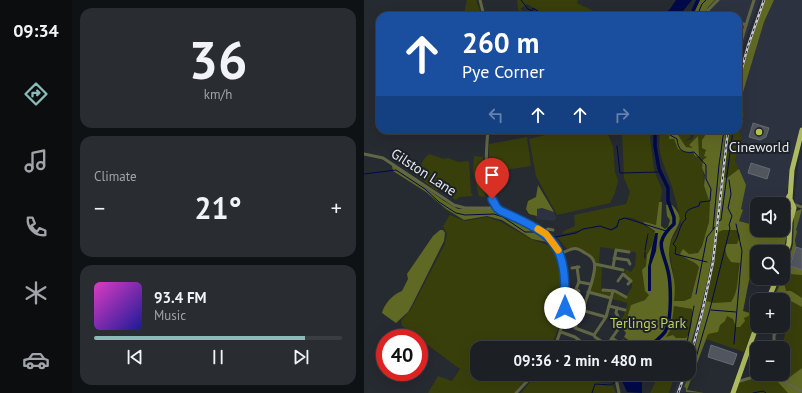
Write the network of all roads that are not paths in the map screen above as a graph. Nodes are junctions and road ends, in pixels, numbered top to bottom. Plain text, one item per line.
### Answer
1 (480, 0) edge
2 (718, 0) edge
3 (754, 0) edge
4 (483, 12) edge
5 (707, 12) edge
6 (742, 24) edge
7 (746, 25) junction
8 (742, 38) edge
9 (802, 130) edge
10 (487, 134) edge
11 (364, 154) edge
12 (790, 193) junction
13 (788, 197) edge
14 (792, 207) junction
15 (801, 207) edge
16 (497, 208) junction
17 (790, 222) edge
18 (553, 230) dead end
19 (544, 233) junction
20 (629, 252) dead end
21 (560, 254) junction
22 (614, 258) junction
23 (594, 264) junction
24 (630, 264) dead end
25 (576, 267) dead end
26 (613, 267) junction
27 (623, 274) junction
28 (618, 281) dead end
29 (579, 282) junction
30 (590, 284) junction
31 (628, 284) dead end
32 (603, 290) dead end
33 (579, 291) dead end
34 (613, 291) junction
35 (588, 292) junction
36 (626, 297) dead end
37 (611, 298) junction
38 (609, 306) junction
39 (617, 308) junction
40 (582, 310) junction
41 (625, 310) dead end
42 (606, 316) junction
43 (617, 321) dead end
44 (619, 326) dead end
45 (561, 332) junction
46 (754, 333) edge
47 (594, 335) junction
48 (612, 338) junction
49 (557, 341) edge
50 (580, 341) edge
51 (616, 341) edge
52 (750, 378) edge
53 (527, 381) edge
54 (616, 381) edge
55 (782, 381) edge
56 (737, 382) junction
57 (802, 391) edge
58 (516, 393) edge
59 (619, 393) edge
60 (734, 393) edge

1 - 4 street
2 - 5 street
3 - 7 street
6 - 7 street
7 - 8 street
9 - 12 highway
10 - 16 street
11 - 16 street, Gilston Lane
12 - 13 highway
12 - 14 highway
14 - 15 street
14 - 17 highway
16 - 19 street
18 - 19 street
19 - 21 street
20 - 22 street
21 - 23 street
21 - 45 street
22 - 24 street
22 - 26 street
23 - 26 street
23 - 30 street
25 - 29 street
26 - 27 street
27 - 28 street
27 - 31 street
29 - 30 street
29 - 33 street
30 - 35 street
32 - 34 street
34 - 36 street
34 - 37 street
35 - 37 street
35 - 40 street
37 - 38 street
38 - 39 street
38 - 42 street
39 - 41 street
39 - 43 street
40 - 42 street
40 - 47 street
42 - 47 street
44 - 48 street
45 - 49 street
45 - 50 street
46 - 56 highway
47 - 48 street
48 - 51 street
52 - 56 street
53 - 58 street
54 - 59 street
55 - 57 street
56 - 60 highway

